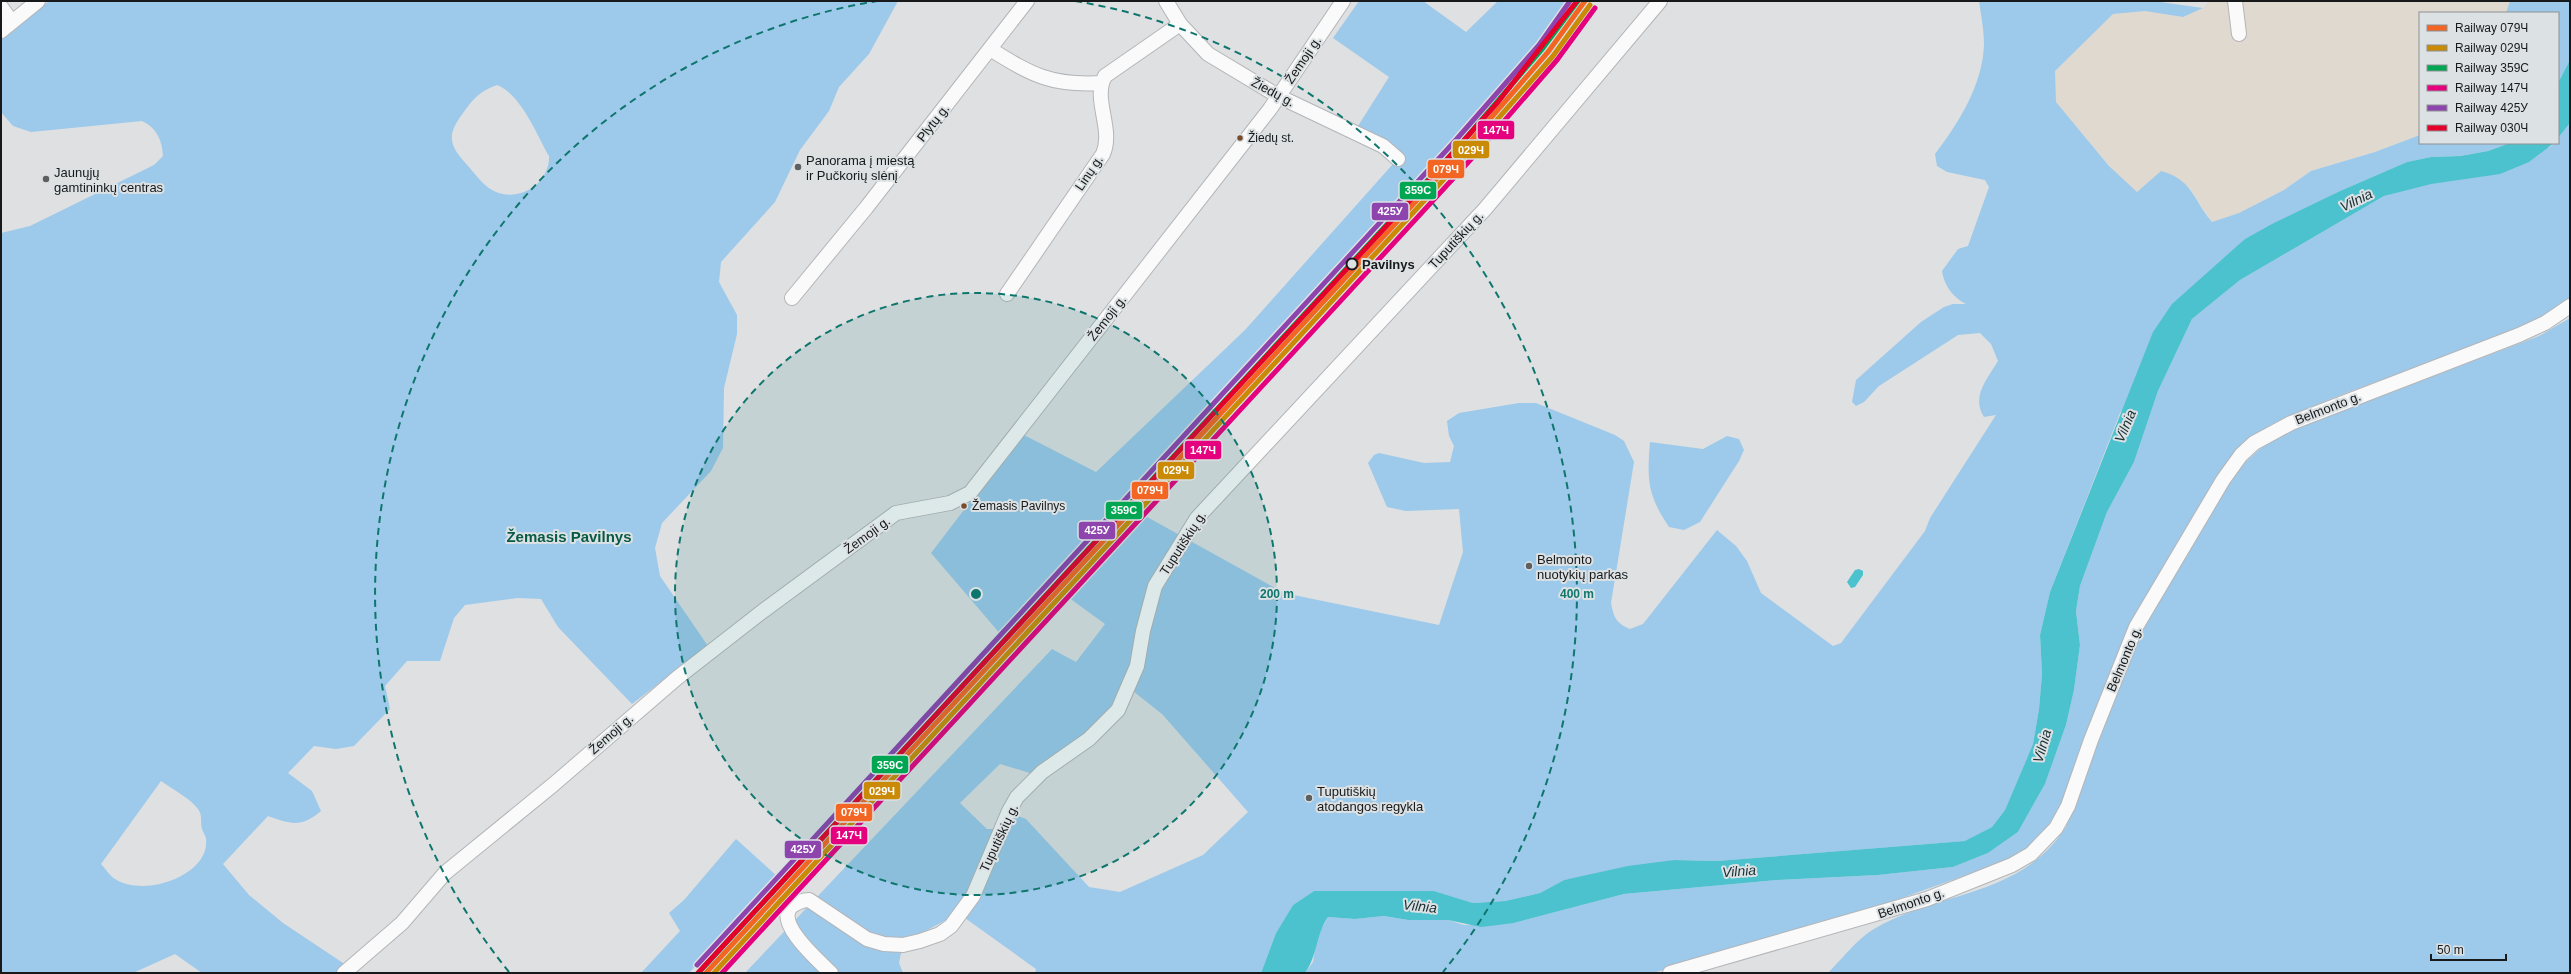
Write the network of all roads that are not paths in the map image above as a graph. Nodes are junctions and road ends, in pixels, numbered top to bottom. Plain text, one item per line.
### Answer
1 (38, 1) edge
2 (1027, 1) edge
3 (1166, 1) edge
4 (1343, 1) edge
5 (1660, 1) edge
6 (2235, 1) edge
7 (1, 7) edge
8 (12, 22) junction
9 (1180, 24) junction
10 (1, 31) edge
11 (2239, 34) dead end
12 (990, 49) junction
13 (1102, 83) junction
14 (1278, 96) junction
15 (1398, 159) dead end
16 (1007, 294) dead end
17 (792, 298) dead end
18 (2570, 306) edge
19 (344, 973) edge
20 (831, 973) edge
21 (1670, 973) edge

1 - 8 street
2 - 12 street, Plytų g.
3 - 9 street, Žiedų g.
4 - 14 street, Žemoji g.
5 - 20 street, Tuputiškių g.
6 - 11 street
7 - 8 street
8 - 10 street
9 - 13 street
9 - 14 street, Žiedų g.
12 - 13 street
12 - 17 street, Plytų g.
13 - 16 street, Linų g.
14 - 15 street, Žiedų g.
14 - 19 street, Žemoji g.
18 - 21 street, Belmonto g.

